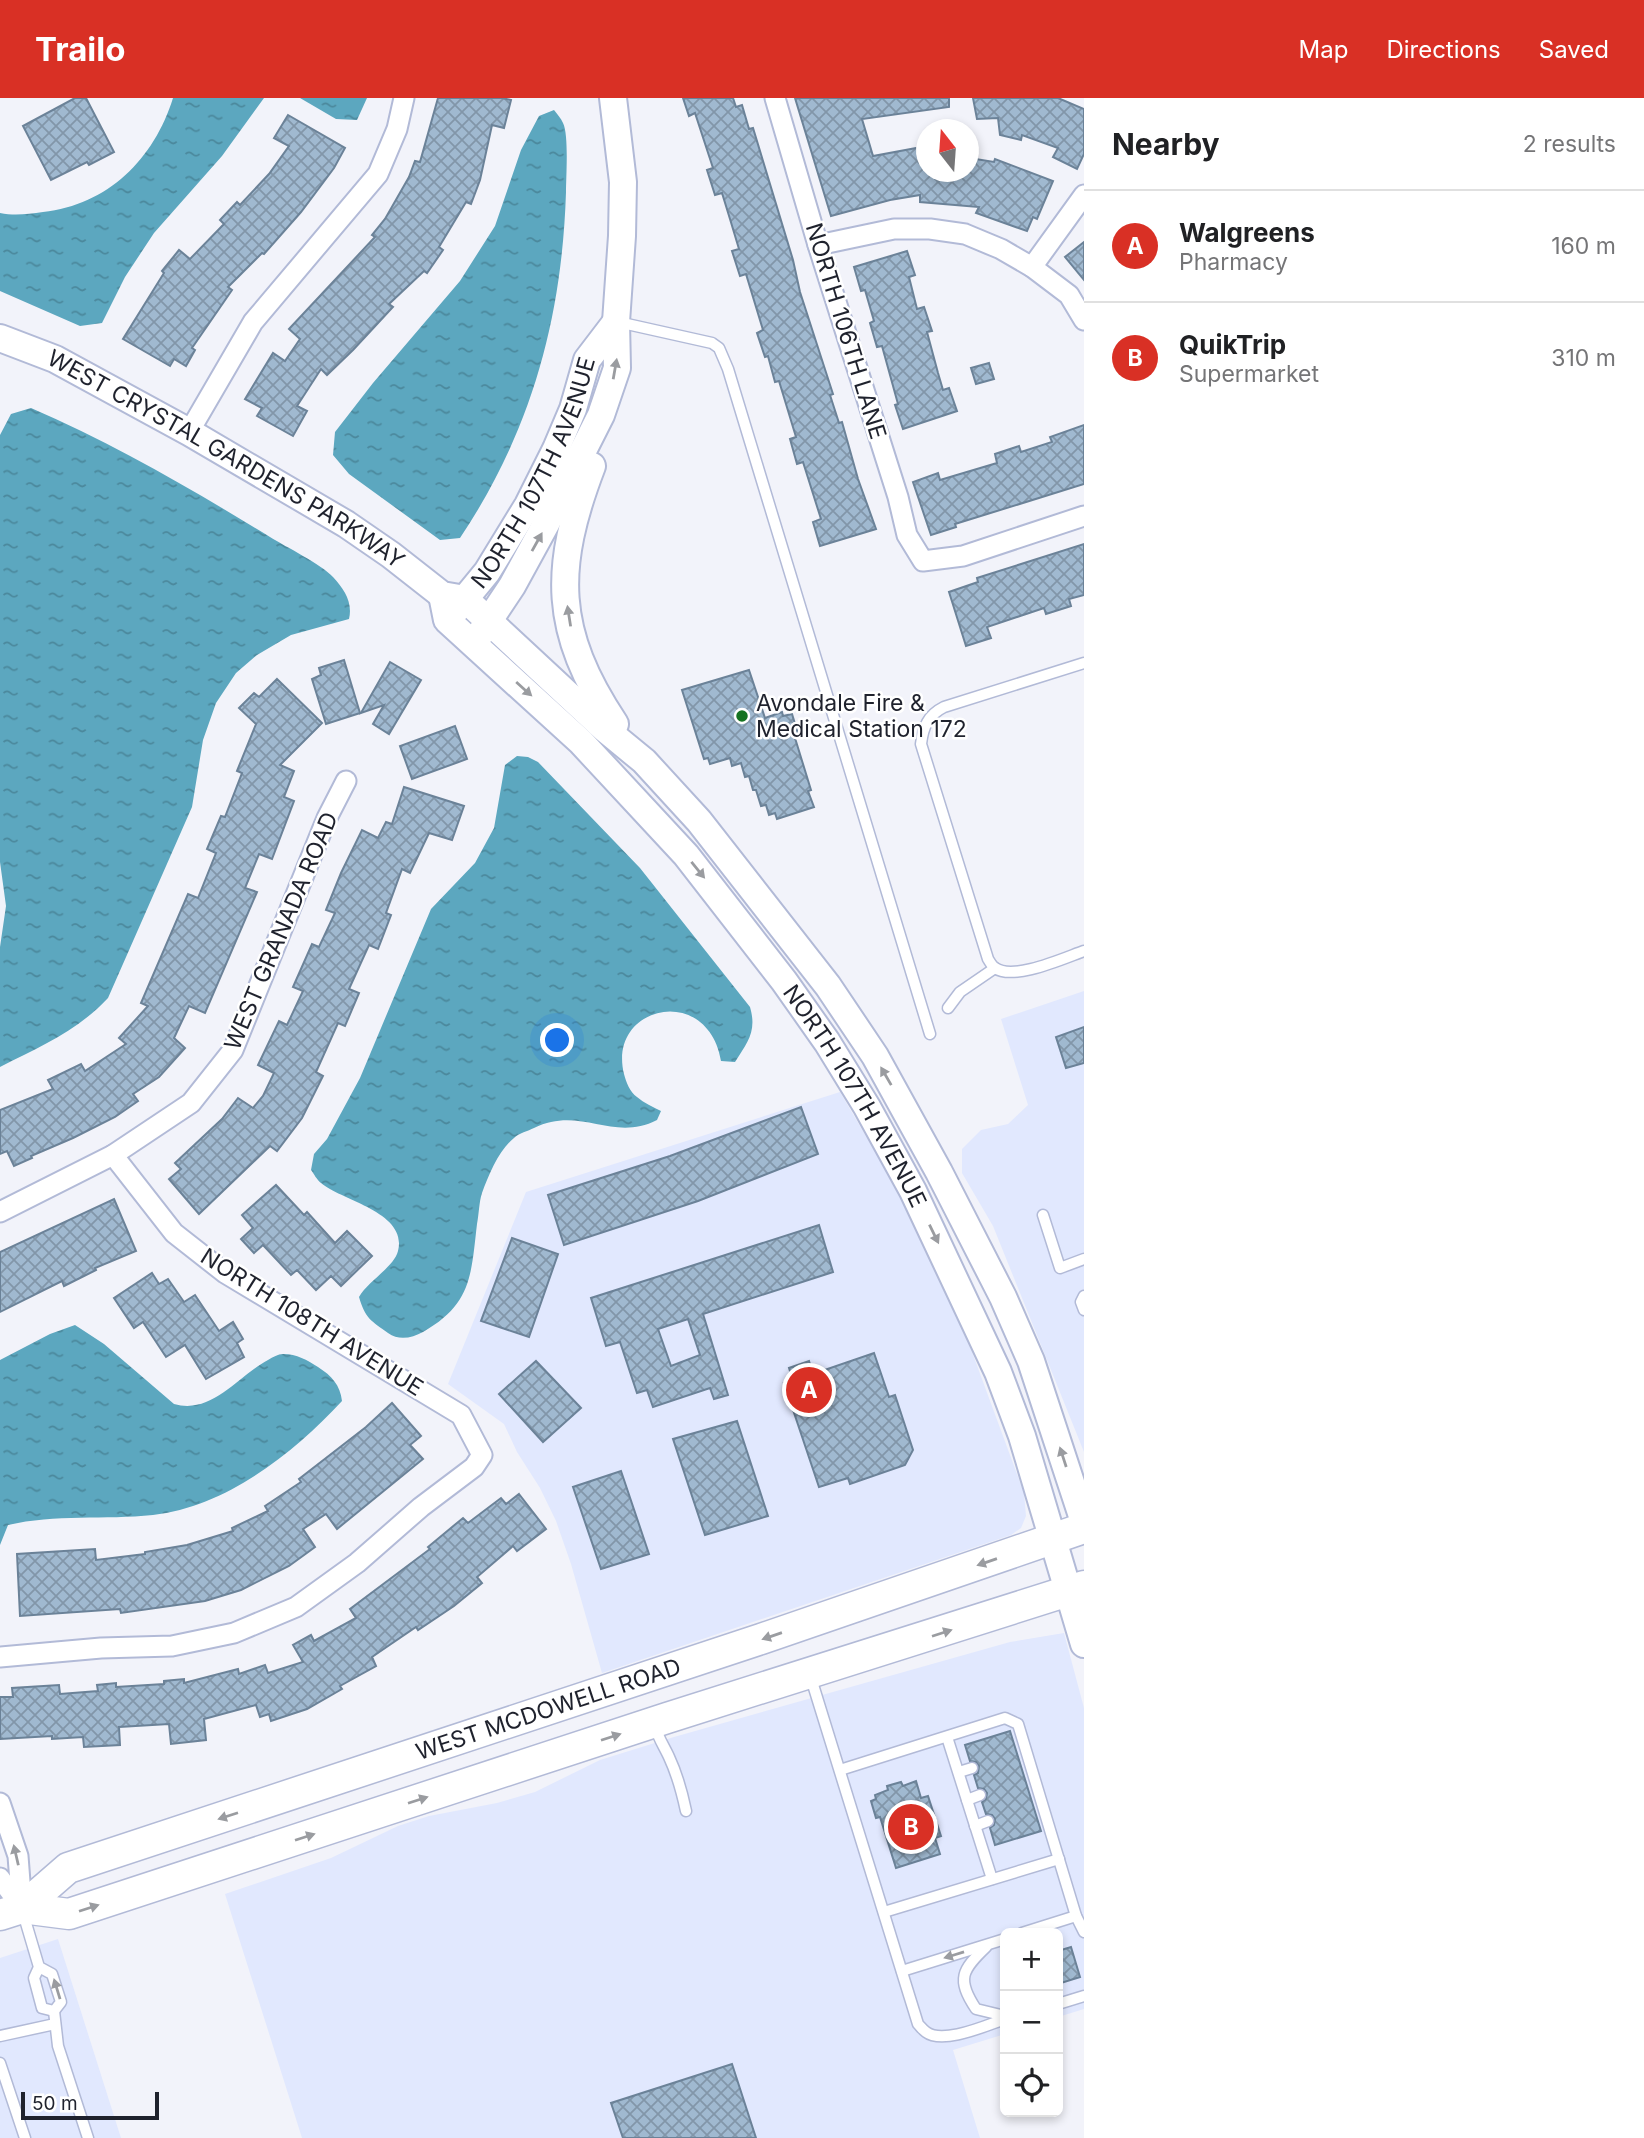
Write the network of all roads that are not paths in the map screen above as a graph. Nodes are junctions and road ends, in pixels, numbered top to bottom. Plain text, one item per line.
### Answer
1 (404, 98) edge
2 (613, 98) edge
3 (775, 98) edge
4 (1084, 195) edge
5 (818, 245) junction
6 (1032, 267) junction
7 (1084, 320) edge
8 (616, 321) junction
9 (0, 338) edge
10 (601, 415) junction
11 (189, 432) junction
12 (1084, 516) edge
13 (465, 617) junction
14 (1084, 663) edge
15 (644, 761) junction
16 (346, 780) dead end
17 (701, 824) junction
18 (677, 845) junction
19 (1084, 951) edge
20 (995, 968) junction
21 (948, 1008) dead end
22 (930, 1034) dead end
23 (113, 1155) junction
24 (0, 1212) edge
25 (1043, 1215) dead end
26 (1084, 1259) edge
27 (1084, 1296) edge
28 (1084, 1310) edge
29 (1084, 1522) edge
30 (1084, 1528) edge
31 (1051, 1539) junction
32 (1076, 1589) edge
33 (1084, 1644) edge
34 (0, 1657) edge
35 (810, 1674) junction
36 (654, 1723) junction
37 (947, 1737) junction
38 (972, 1768) dead end
39 (841, 1770) junction
40 (959, 1772) junction
41 (980, 1795) dead end
42 (967, 1800) junction
43 (0, 1803) edge
44 (686, 1811) dead end
45 (988, 1821) dead end
46 (975, 1826) junction
47 (1059, 1859) junction
48 (0, 1878) edge
49 (992, 1880) junction
50 (11, 1912) edge
51 (884, 1912) junction
52 (1076, 1916) junction
53 (1038, 1928) edge
54 (1084, 1932) edge
55 (1000, 1940) edge
56 (988, 1944) junction
57 (39, 1967) junction
58 (902, 1971) junction
59 (1084, 1996) edge
60 (1063, 2002) edge
61 (54, 2011) junction
62 (1000, 2016) edge
63 (1000, 2020) edge
64 (55, 2024) junction
65 (0, 2036) edge
66 (0, 2063) edge
67 (25, 2138) edge
68 (88, 2138) edge

1 - 11 street
2 - 8 main road, NORTH 107TH AVENUE
3 - 5 street, NORTH 106TH LANE
4 - 6 street
5 - 6 street
5 - 12 street, NORTH 106TH LANE
6 - 7 street
10 -> 8 main road, NORTH 107TH AVENUE
8 - 13 main road, NORTH 107TH AVENUE
8 - 22 lane
9 - 11 main road, WEST CRYSTAL GARDENS PARKWAY
13 -> 10 main road, NORTH 107TH AVENUE
15 -> 10 main road
11 - 13 main road, WEST CRYSTAL GARDENS PARKWAY
13 - 15 main road, NORTH 107TH AVENUE
13 -> 18 main road, NORTH 107TH AVENUE
14 - 20 lane
15 - 17 main road, NORTH 107TH AVENUE
16 - 23 street, WEST GRANADA ROAD
17 - 18 main road
29 -> 17 main road, NORTH 107TH AVENUE
18 -> 31 main road, NORTH 107TH AVENUE
19 - 20 lane
20 - 21 lane
23 - 24 street, WEST GRANADA ROAD
23 - 34 street, NORTH 108TH AVENUE
25 - 26 lane
27 - 28 lane
30 - 31 main road, WEST MCDOWELL ROAD
31 - 32 main road, NORTH 107TH AVENUE
31 -> 50 main road, WEST MCDOWELL ROAD
32 - 33 main road, NORTH 107TH AVENUE
35 -> 32 main road, WEST MCDOWELL ROAD
35 - 36 main road, WEST MCDOWELL ROAD
35 - 39 lane
36 - 44 lane
50 -> 36 main road, WEST MCDOWELL ROAD
37 - 39 lane
37 - 40 lane
37 - 47 lane
38 - 40 lane
39 - 51 lane
40 - 42 lane
41 - 42 lane
42 - 46 lane
50 -> 43 street
45 - 46 lane
46 - 49 lane
47 - 49 lane
47 - 52 lane
48 - 50 street
49 - 51 lane
50 - 57 lane
51 - 58 lane
52 - 53 lane
52 - 54 lane
55 - 56 lane
56 -> 58 lane
56 - 62 lane
57 - 61 lane
61 -> 57 lane
58 - 63 lane
59 - 60 lane
61 - 64 lane
64 - 65 lane
64 - 68 lane
66 - 67 lane

